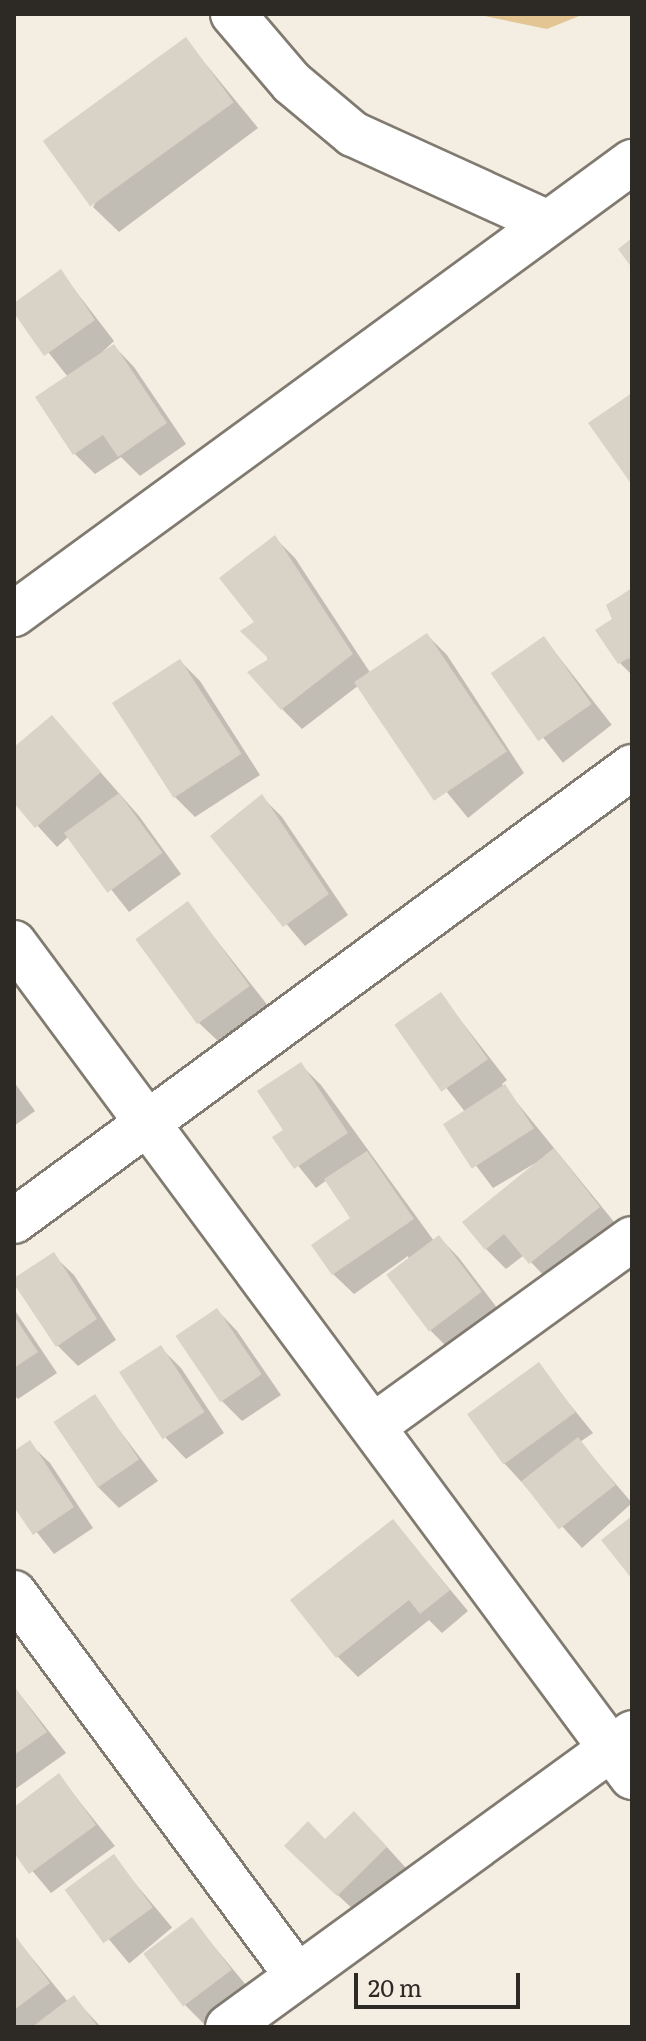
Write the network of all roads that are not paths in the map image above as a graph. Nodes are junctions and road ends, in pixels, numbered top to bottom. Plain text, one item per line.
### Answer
1 (233, 14) edge
2 (632, 162) edge
3 (546, 222) junction
4 (14, 614) edge
5 (632, 767) edge
6 (14, 943) edge
7 (145, 1121) junction
8 (14, 1221) edge
9 (632, 1239) edge
10 (375, 1425) junction
11 (14, 1593) edge
12 (625, 1753) edge
13 (296, 1974) junction
14 (228, 2027) edge

1 - 3 street
2 - 3 street
3 - 4 street
5 - 7 street
6 - 7 street
7 - 8 street
7 - 10 street
9 - 10 street
10 - 12 street
11 - 13 street
12 - 13 street
13 - 14 street

